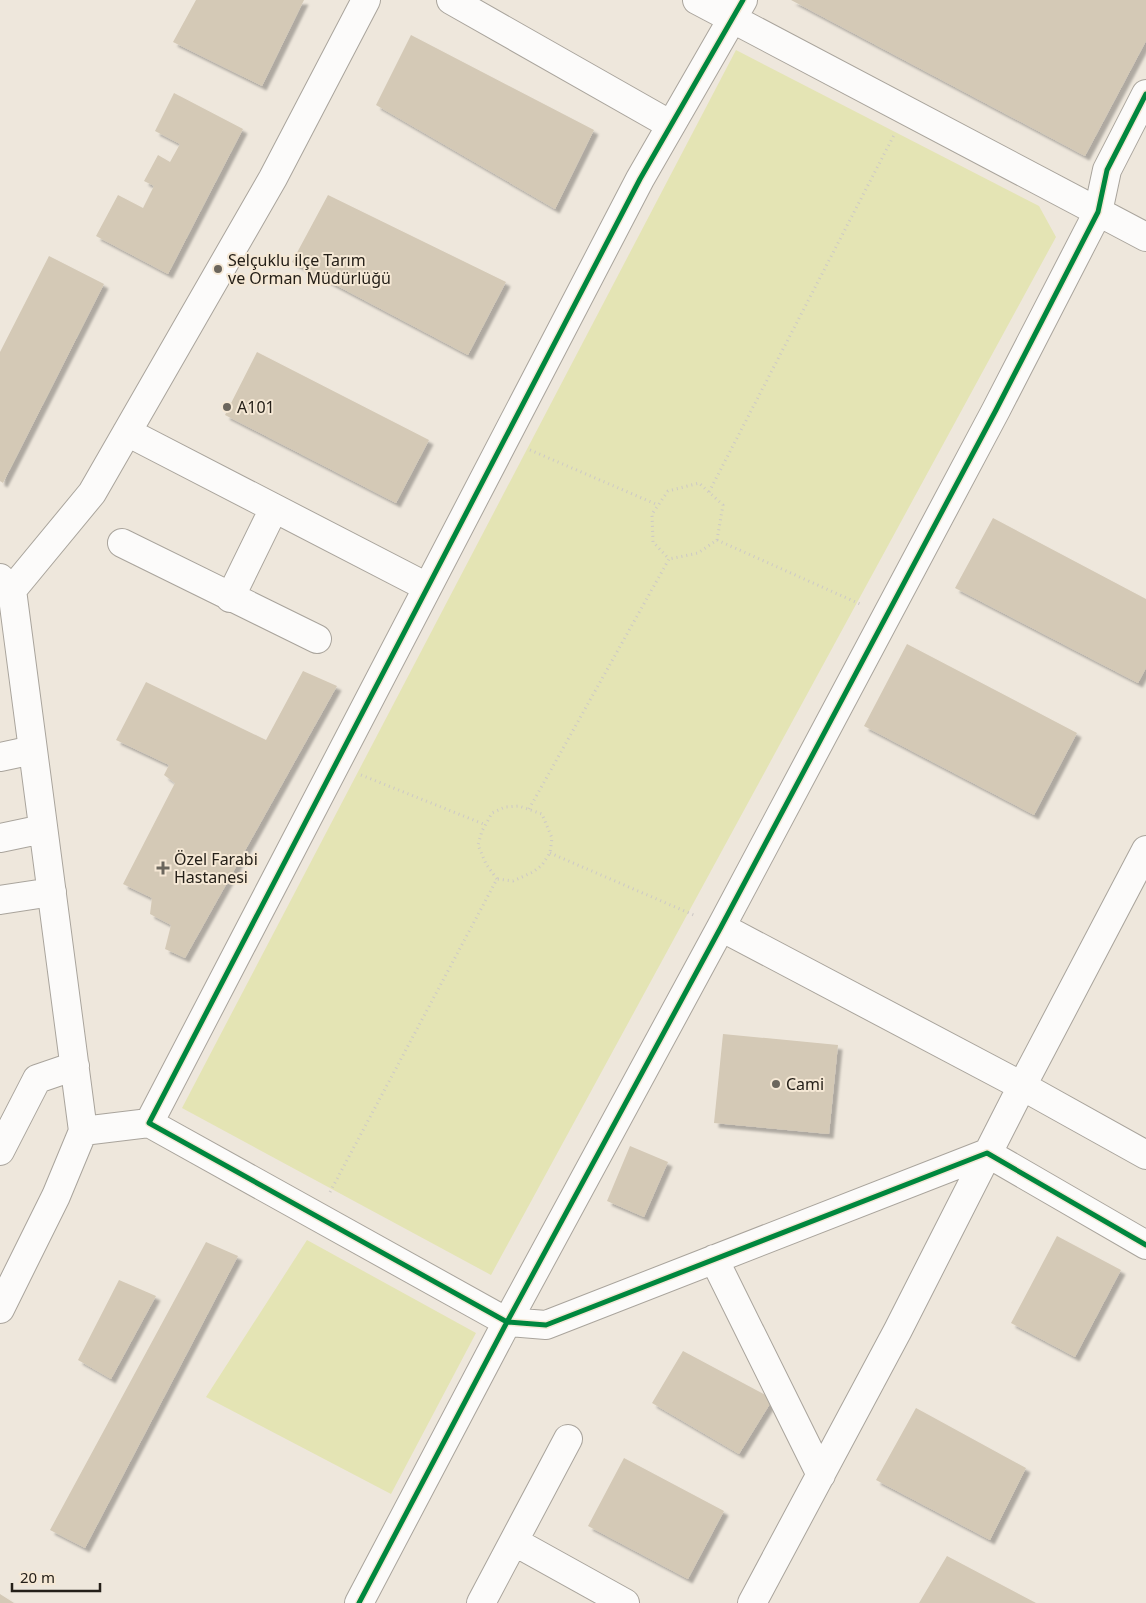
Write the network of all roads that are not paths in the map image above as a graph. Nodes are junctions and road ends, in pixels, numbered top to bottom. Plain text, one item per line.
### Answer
1 (366, 0) edge
2 (451, 0) edge
3 (697, 0) edge
4 (738, 9) edge
5 (1146, 94) edge
6 (671, 125) junction
7 (1098, 212) junction
8 (1146, 238) edge
9 (127, 432) junction
10 (274, 508) junction
11 (122, 543) dead end
12 (6, 584) edge
13 (427, 587) junction
14 (230, 598) junction
15 (317, 639) dead end
16 (33, 750) junction
17 (0, 756) edge
18 (43, 829) junction
19 (0, 838) edge
20 (1146, 850) edge
21 (52, 892) junction
22 (0, 900) edge
23 (722, 927) junction
24 (75, 1066) junction
25 (1022, 1086) junction
26 (149, 1123) junction
27 (83, 1131) junction
28 (0, 1151) edge
29 (987, 1153) junction
30 (1146, 1155) edge
31 (1146, 1245) edge
32 (714, 1260) junction
33 (0, 1308) edge
34 (507, 1322) junction
35 (568, 1439) dead end
36 (821, 1475) junction
37 (515, 1542) junction
38 (359, 1603) edge
39 (482, 1603) edge
40 (625, 1603) edge
41 (752, 1603) edge

1 - 9 street
2 - 6 street
3 - 4 street
4 - 6 street
4 - 7 street
5 - 7 street
6 - 13 street
7 - 8 street
7 - 23 street
9 - 10 street
9 - 12 street
10 - 13 street
10 - 14 street
11 - 14 street
12 - 16 street
13 - 26 street
14 - 15 street
16 - 17 street
16 - 18 street
18 - 19 street
18 - 21 street
20 - 25 street
21 - 22 street
21 - 24 street
23 - 25 street
23 - 34 street
24 - 27 street
24 - 28 street
25 - 29 street
25 - 30 street
26 - 27 street
26 - 34 street
27 - 33 street
29 - 31 street
29 - 32 street
29 - 36 street
32 - 34 street
32 - 36 street
34 - 38 street
35 - 37 street
36 - 41 street
37 - 39 street
37 - 40 street

